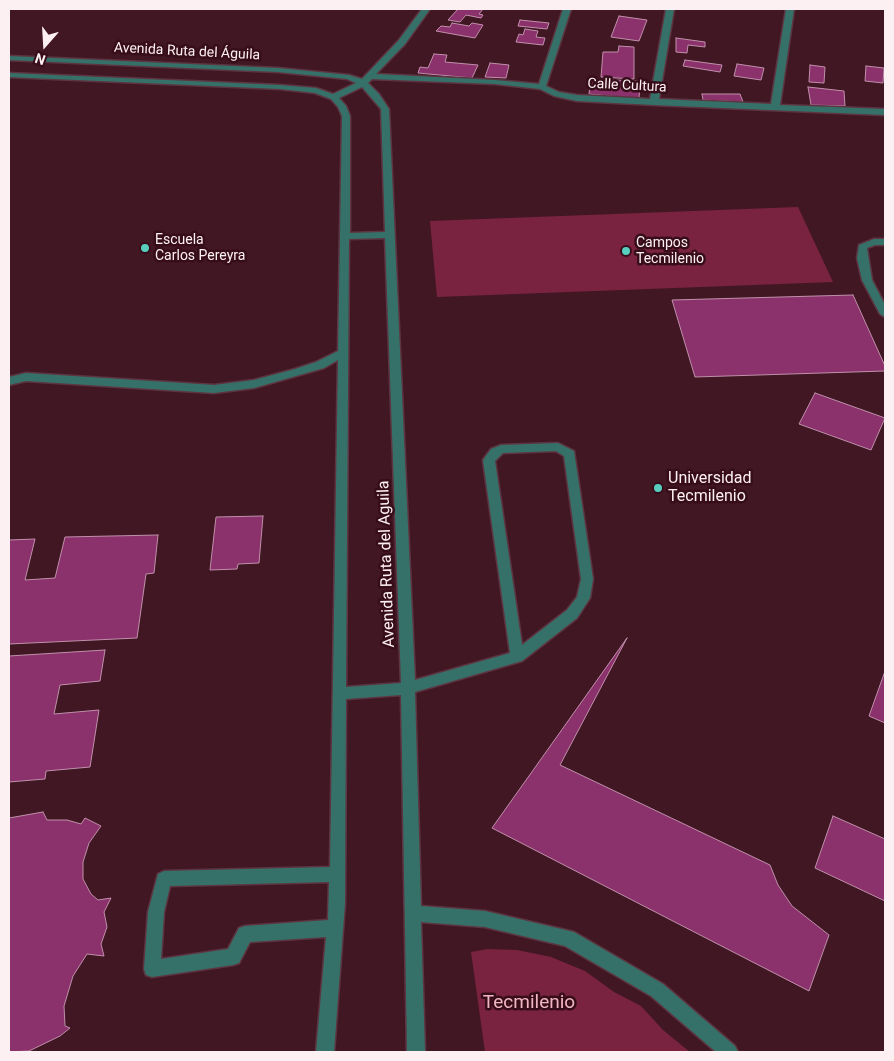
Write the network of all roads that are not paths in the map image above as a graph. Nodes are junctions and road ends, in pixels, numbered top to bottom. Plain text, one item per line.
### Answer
1 (426, 9) edge
2 (567, 9) edge
3 (670, 9) edge
4 (790, 9) edge
5 (9, 58) edge
6 (9, 75) edge
7 (367, 79) junction
8 (542, 87) junction
9 (334, 97) junction
10 (654, 102) junction
11 (775, 107) junction
12 (885, 112) edge
13 (389, 235) junction
14 (344, 236) junction
15 (885, 242) edge
16 (885, 314) edge
17 (342, 354) junction
18 (9, 381) edge
19 (517, 657) junction
20 (408, 688) junction
21 (340, 694) junction
22 (337, 874) junction
23 (412, 913) junction
24 (335, 928) junction
25 (325, 1052) edge
26 (416, 1052) edge
27 (729, 1052) edge

1 - 7 street
2 - 8 street
3 - 10 street
4 - 11 street
5 - 7 street, Avenida Ruta del Águila
6 - 9 street, Avenida Ruta del Águila
7 - 8 street, Calle Cultura
7 - 9 street
7 - 13 street, Avenida Ruta del Aguila
8 - 10 street, Calle Cultura
9 - 14 street
10 - 11 street, Calle Cultura
11 - 12 street, Calle Cultura
13 - 14 street
13 - 20 street, Avenida Ruta del Aguila
14 - 17 street
15 - 16 street
17 - 18 street
17 - 21 street
19 - 19 street
19 - 20 street
20 - 21 street
20 - 23 street, Avenida Ruta del Aguila
21 - 22 street
22 - 24 street
22 - 24 street
23 - 26 street, Avenida Ruta del Aguila
23 - 27 street
24 - 25 street

